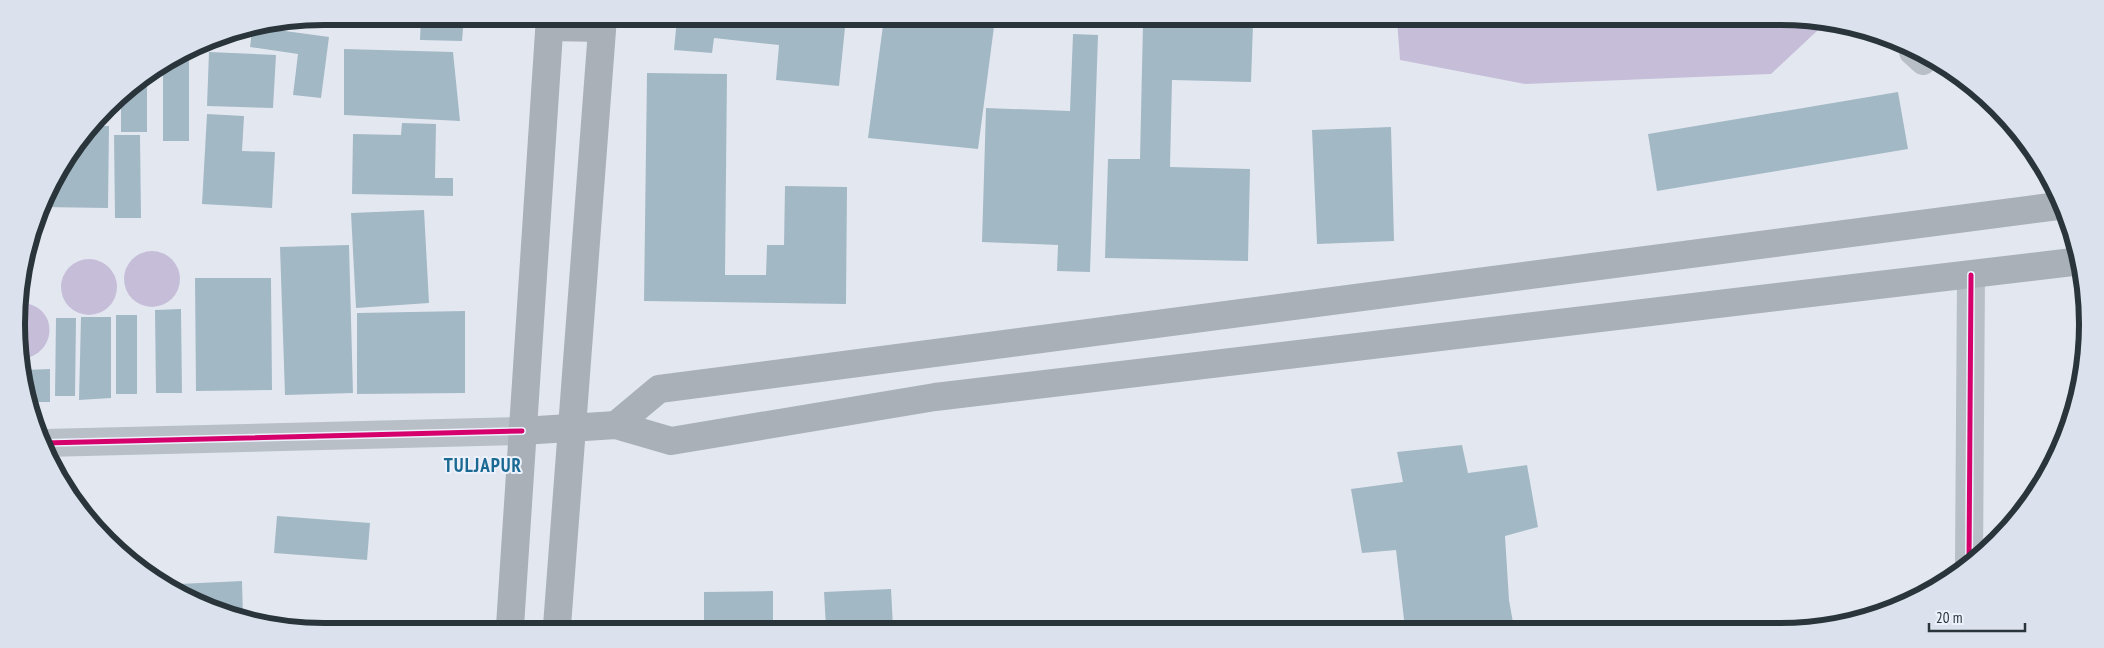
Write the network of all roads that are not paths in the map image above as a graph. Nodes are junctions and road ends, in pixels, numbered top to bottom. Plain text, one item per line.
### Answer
1 (550, 25) edge
2 (603, 25) edge
3 (2054, 206) edge
4 (2072, 262) edge
5 (1971, 275) junction
6 (616, 426) junction
7 (571, 428) junction
8 (522, 431) junction
9 (50, 443) edge
10 (1969, 555) edge
11 (510, 623) edge
12 (557, 623) edge

1 - 8 main road
2 - 7 main road
3 - 6 main road
4 - 5 main road
5 - 6 main road
5 - 10 street
6 - 7 main road
7 - 8 main road
7 - 12 main road
8 - 9 street
8 - 11 main road

